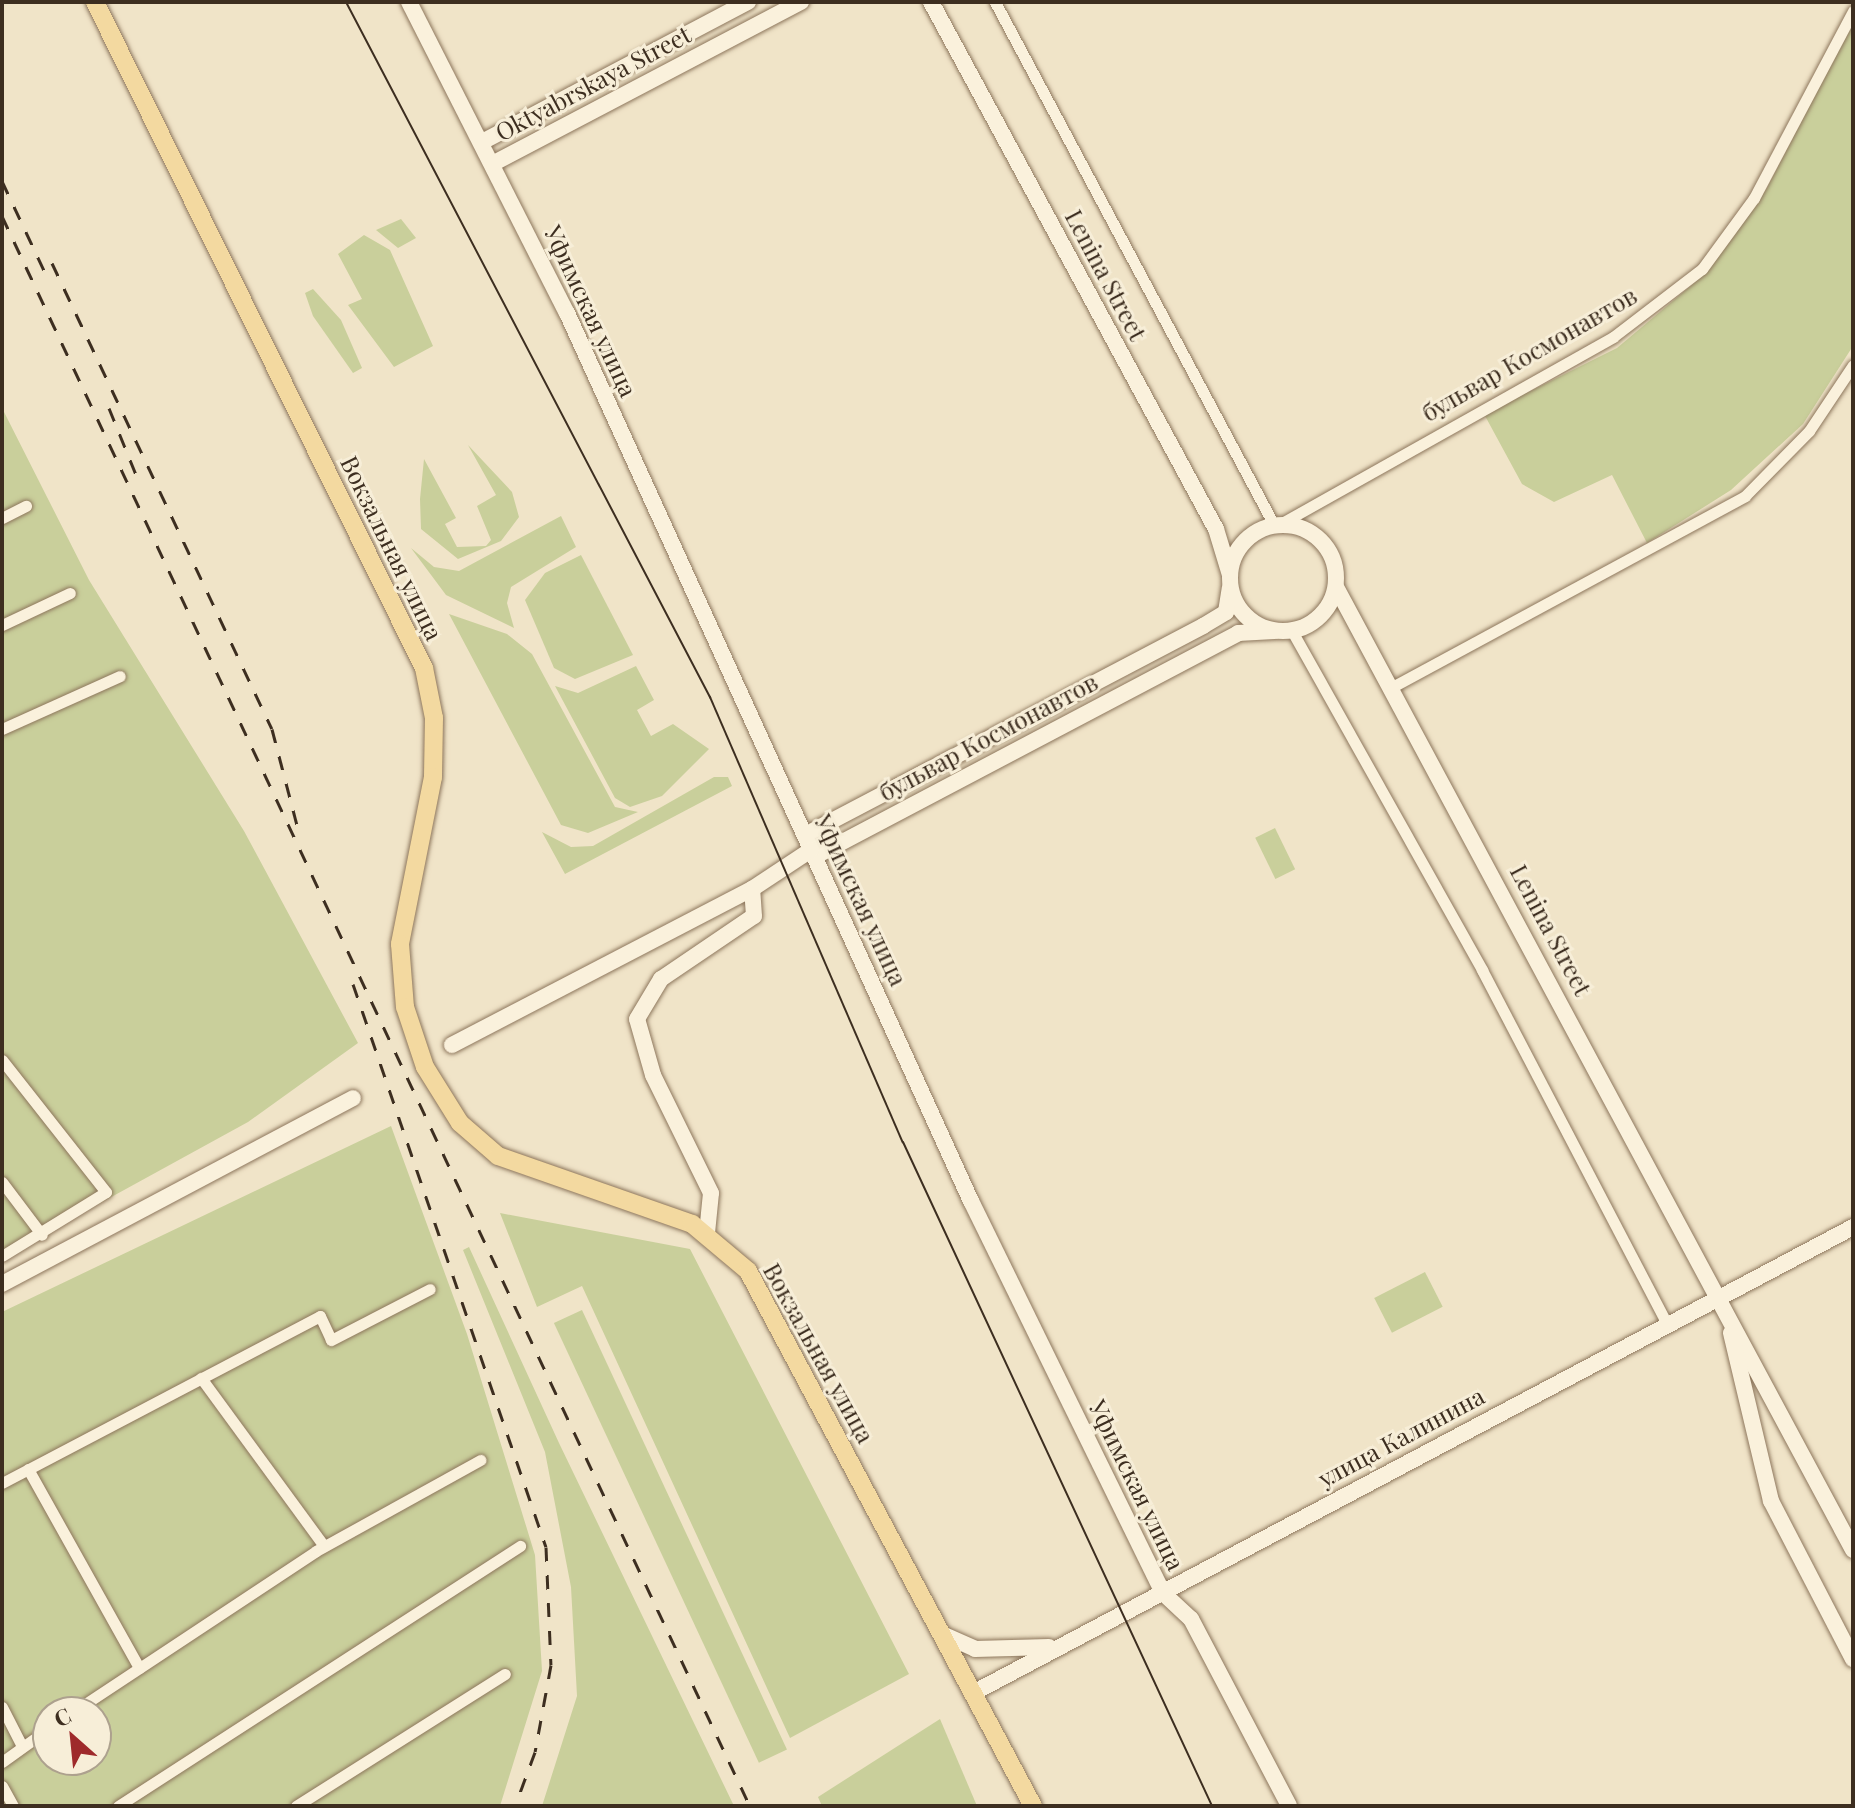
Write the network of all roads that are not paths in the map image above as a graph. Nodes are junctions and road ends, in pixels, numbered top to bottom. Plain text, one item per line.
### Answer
1 (95, 2) edge
2 (409, 2) edge
3 (748, 2) edge
4 (801, 2) edge
5 (931, 2) edge
6 (995, 2) edge
7 (1853, 11) edge
8 (701, 26) junction
9 (713, 47) junction
10 (482, 142) junction
11 (494, 163) junction
12 (1853, 365) edge
13 (26, 506) dead end
14 (2, 518) edge
15 (1277, 525) junction
16 (1216, 529) junction
17 (1246, 539) junction
18 (1230, 582) junction
19 (1336, 587) junction
20 (70, 593) dead end
21 (1322, 615) junction
22 (1356, 618) junction
23 (2, 625) edge
24 (1274, 631) junction
25 (1292, 631) junction
26 (120, 676) dead end
27 (1394, 686) junction
28 (2, 729) edge
29 (810, 847) junction
30 (752, 889) junction
31 (452, 1045) dead end
32 (2, 1060) edge
33 (353, 1098) dead end
34 (2, 1182) edge
35 (1853, 1227) edge
36 (707, 1233) junction
37 (42, 1235) junction
38 (2, 1256) edge
39 (2, 1284) edge
40 (430, 1289) dead end
41 (1718, 1297) junction
42 (1667, 1324) junction
43 (201, 1378) junction
44 (480, 1460) dead end
45 (28, 1469) junction
46 (2, 1483) edge
47 (324, 1546) junction
48 (520, 1546) dead end
49 (1853, 1550) edge
50 (1163, 1593) junction
51 (942, 1634) junction
52 (1059, 1647) junction
53 (1853, 1659) edge
54 (139, 1668) junction
55 (505, 1674) dead end
56 (973, 1693) junction
57 (97, 1696) edge
58 (2, 1707) edge
59 (32, 1739) edge
60 (22, 1746) junction
61 (2, 1762) edge
62 (2, 1786) edge
63 (13, 1806) edge
64 (118, 1806) edge
65 (296, 1806) edge
66 (1033, 1806) edge
67 (1289, 1806) edge

1 - 36 main road, Вокзальная улица
2 - 10 street, Уфимская улица
3 - 8 street, Oktyabrskaya Street
4 - 9 street, Oktyabrskaya Street
5 - 16 street, Lenina Street
6 - 15 street, Lenina Street
7 - 15 street, бульвар Космонавтов
8 - 9 street
8 - 10 street, Oktyabrskaya Street
9 - 11 street, Oktyabrskaya Street
10 - 11 street, Уфимская улица
11 - 29 street, Уфимская улица
12 - 27 street
13 - 14 street
15 - 17 street
15 - 19 street
16 - 17 street
16 - 18 street, Lenina Street
17 - 18 street
18 - 24 street, Lenina Street
18 - 29 street, бульвар Космонавтов
19 - 21 street
19 - 22 street, Lenina Street
20 - 23 street
21 - 22 street
21 - 25 street
22 - 27 street, Lenina Street
24 - 25 street
24 - 29 street, бульвар Космонавтов
25 - 42 street
26 - 28 street
27 - 41 street, Lenina Street
29 - 30 street, бульвар Космонавтов
29 - 50 street, Уфимская улица
30 - 31 street, бульвар Космонавтов
30 - 36 street
32 - 37 street
33 - 39 street
34 - 37 street
35 - 41 street, улица Калинина
36 - 51 main road, Вокзальная улица
37 - 38 street
40 - 43 street
41 - 42 street, улица Калинина
41 - 49 street, Lenina Street
41 - 53 street, Lenina Street
42 - 50 street, улица Калинина
43 - 45 street
43 - 47 street
44 - 47 street
45 - 46 street
45 - 54 street
47 - 54 street
48 - 64 street
50 - 52 street, улица Калинина
50 - 67 street, Уфимская улица
51 - 52 street
51 - 56 main road, Вокзальная улица
52 - 56 street, улица Калинина
54 - 57 street
55 - 65 street
56 - 66 main road, Вокзальная улица
58 - 60 street
59 - 60 street
60 - 61 street
62 - 63 street

